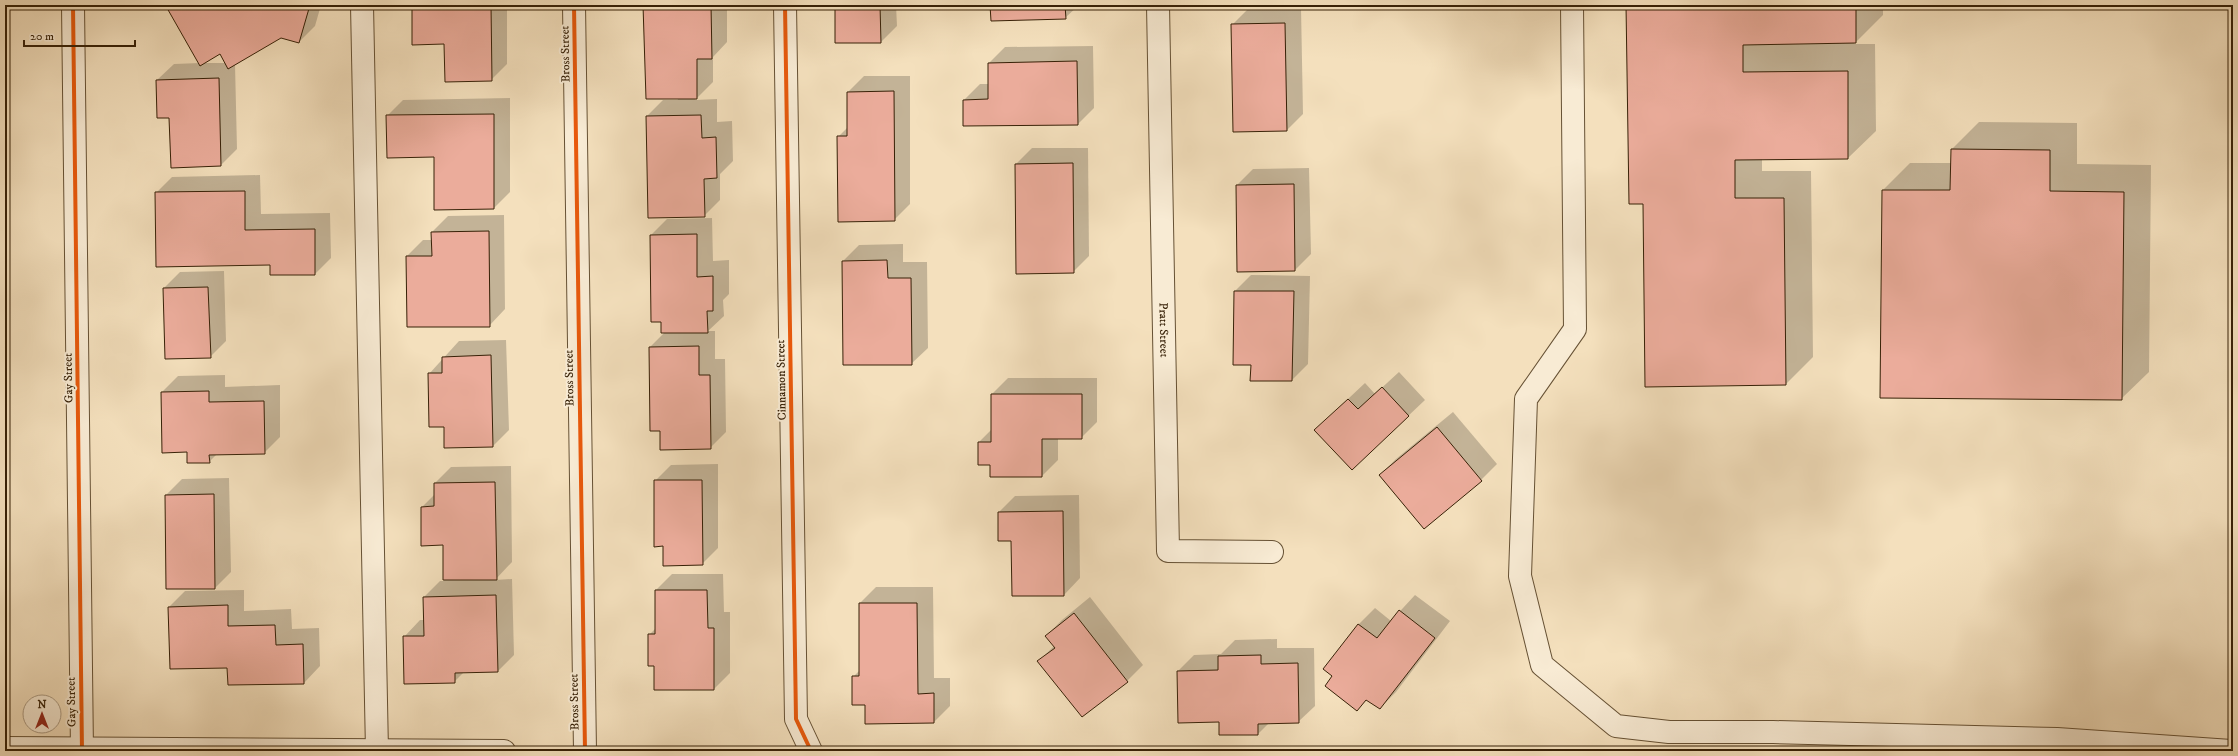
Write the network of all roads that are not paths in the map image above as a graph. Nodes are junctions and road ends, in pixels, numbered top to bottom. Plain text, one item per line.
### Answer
1 (73, 5) edge
2 (362, 5) edge
3 (574, 5) edge
4 (785, 5) edge
5 (1158, 5) edge
6 (1572, 5) edge
7 (1272, 552) dead end
8 (5, 748) edge
9 (82, 750) edge
10 (377, 751) edge
11 (504, 751) edge
12 (585, 751) edge
13 (811, 751) edge
14 (2231, 751) edge

1 - 9 street, Gay Street
2 - 10 street
3 - 12 street, Bross Street
4 - 13 street, Cinnamon Street
5 - 7 street, Pratt Street
6 - 14 street
8 - 9 street
9 - 10 street
10 - 11 street

